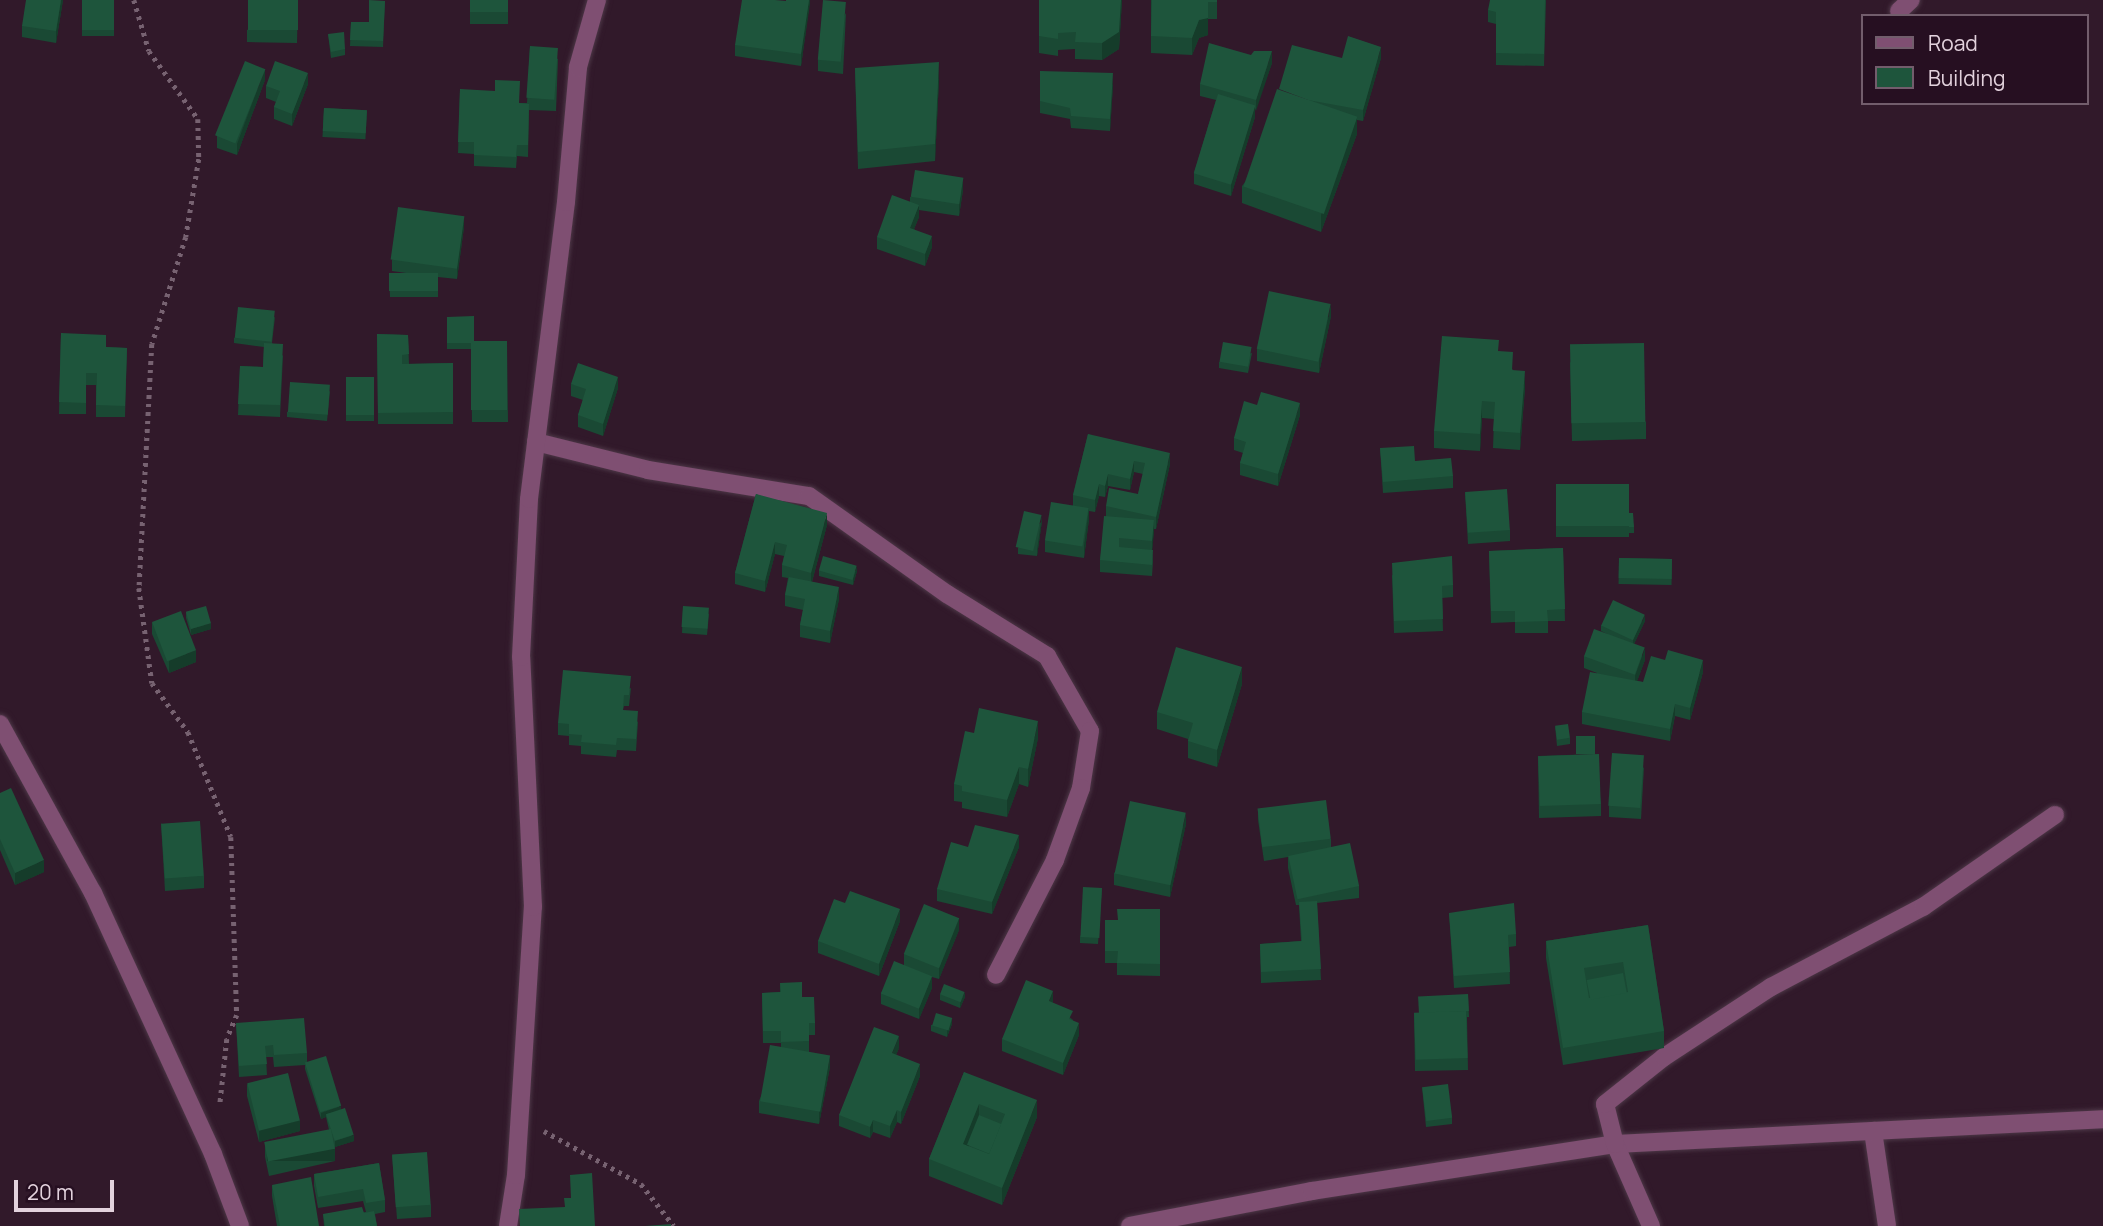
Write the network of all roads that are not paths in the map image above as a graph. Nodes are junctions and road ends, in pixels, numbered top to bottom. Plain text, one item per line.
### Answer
1 (597, 0) edge
2 (536, 442) junction
3 (0, 724) edge
4 (2055, 816) dead end
5 (996, 975) dead end
6 (2103, 1119) edge
7 (1873, 1130) junction
8 (1615, 1144) junction
9 (240, 1226) edge
10 (508, 1226) edge
11 (1130, 1226) edge
12 (1651, 1226) edge
13 (1887, 1226) edge

1 - 2 street
2 - 5 street
2 - 10 street
3 - 9 street
4 - 8 street
6 - 7 street
7 - 8 street
7 - 13 street
8 - 11 street
8 - 12 street

